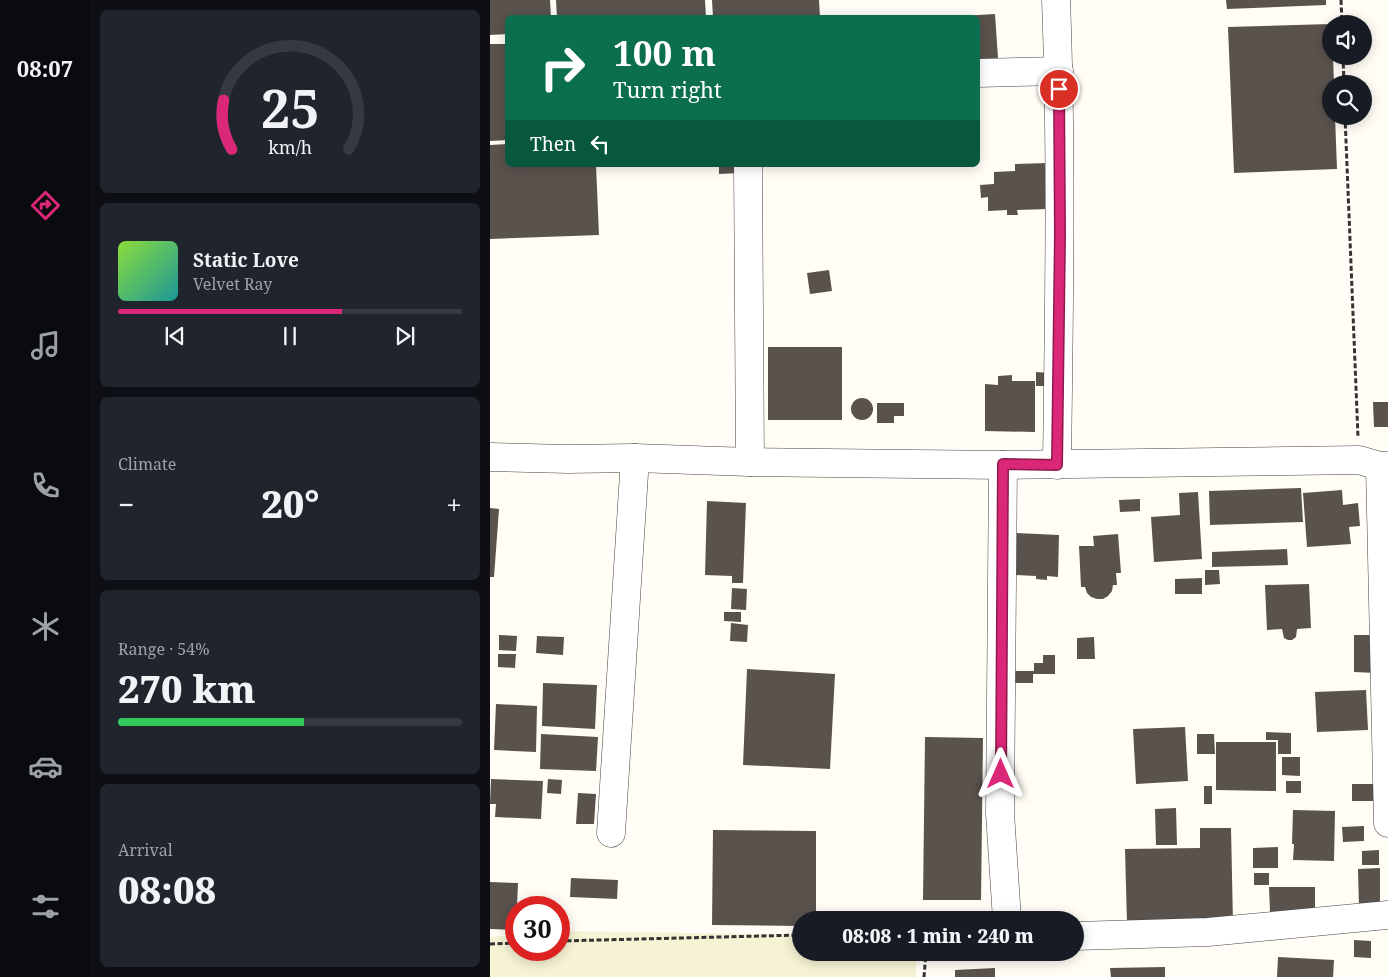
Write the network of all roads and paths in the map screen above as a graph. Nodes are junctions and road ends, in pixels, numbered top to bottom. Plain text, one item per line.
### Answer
1 (1056, 0) edge
2 (1340, 0) edge
3 (1341, 15) edge
4 (1059, 71) junction
5 (980, 73) edge
6 (1346, 125) edge
7 (748, 167) edge
8 (490, 457) edge
9 (635, 458) junction
10 (750, 462) junction
11 (1003, 464) junction
12 (1376, 464) edge
13 (1057, 465) junction
14 (1388, 823) edge
15 (611, 833) dead end
16 (1006, 911) edge
17 (1388, 914) edge
18 (792, 935) edge
19 (1084, 936) edge
20 (570, 941) edge
21 (505, 943) edge
22 (490, 944) edge
23 (925, 961) edge
24 (924, 977) edge

1 - 4 street
2 - 3 path
4 - 5 street
4 - 13 street
6 - 12 path
7 - 10 street
8 - 9 street
9 - 10 street
9 - 15 street
10 - 11 street
11 - 13 street
11 - 16 street
12 - 13 street
12 - 14 street
17 - 19 street
18 - 20 path
21 - 22 path
23 - 24 path

